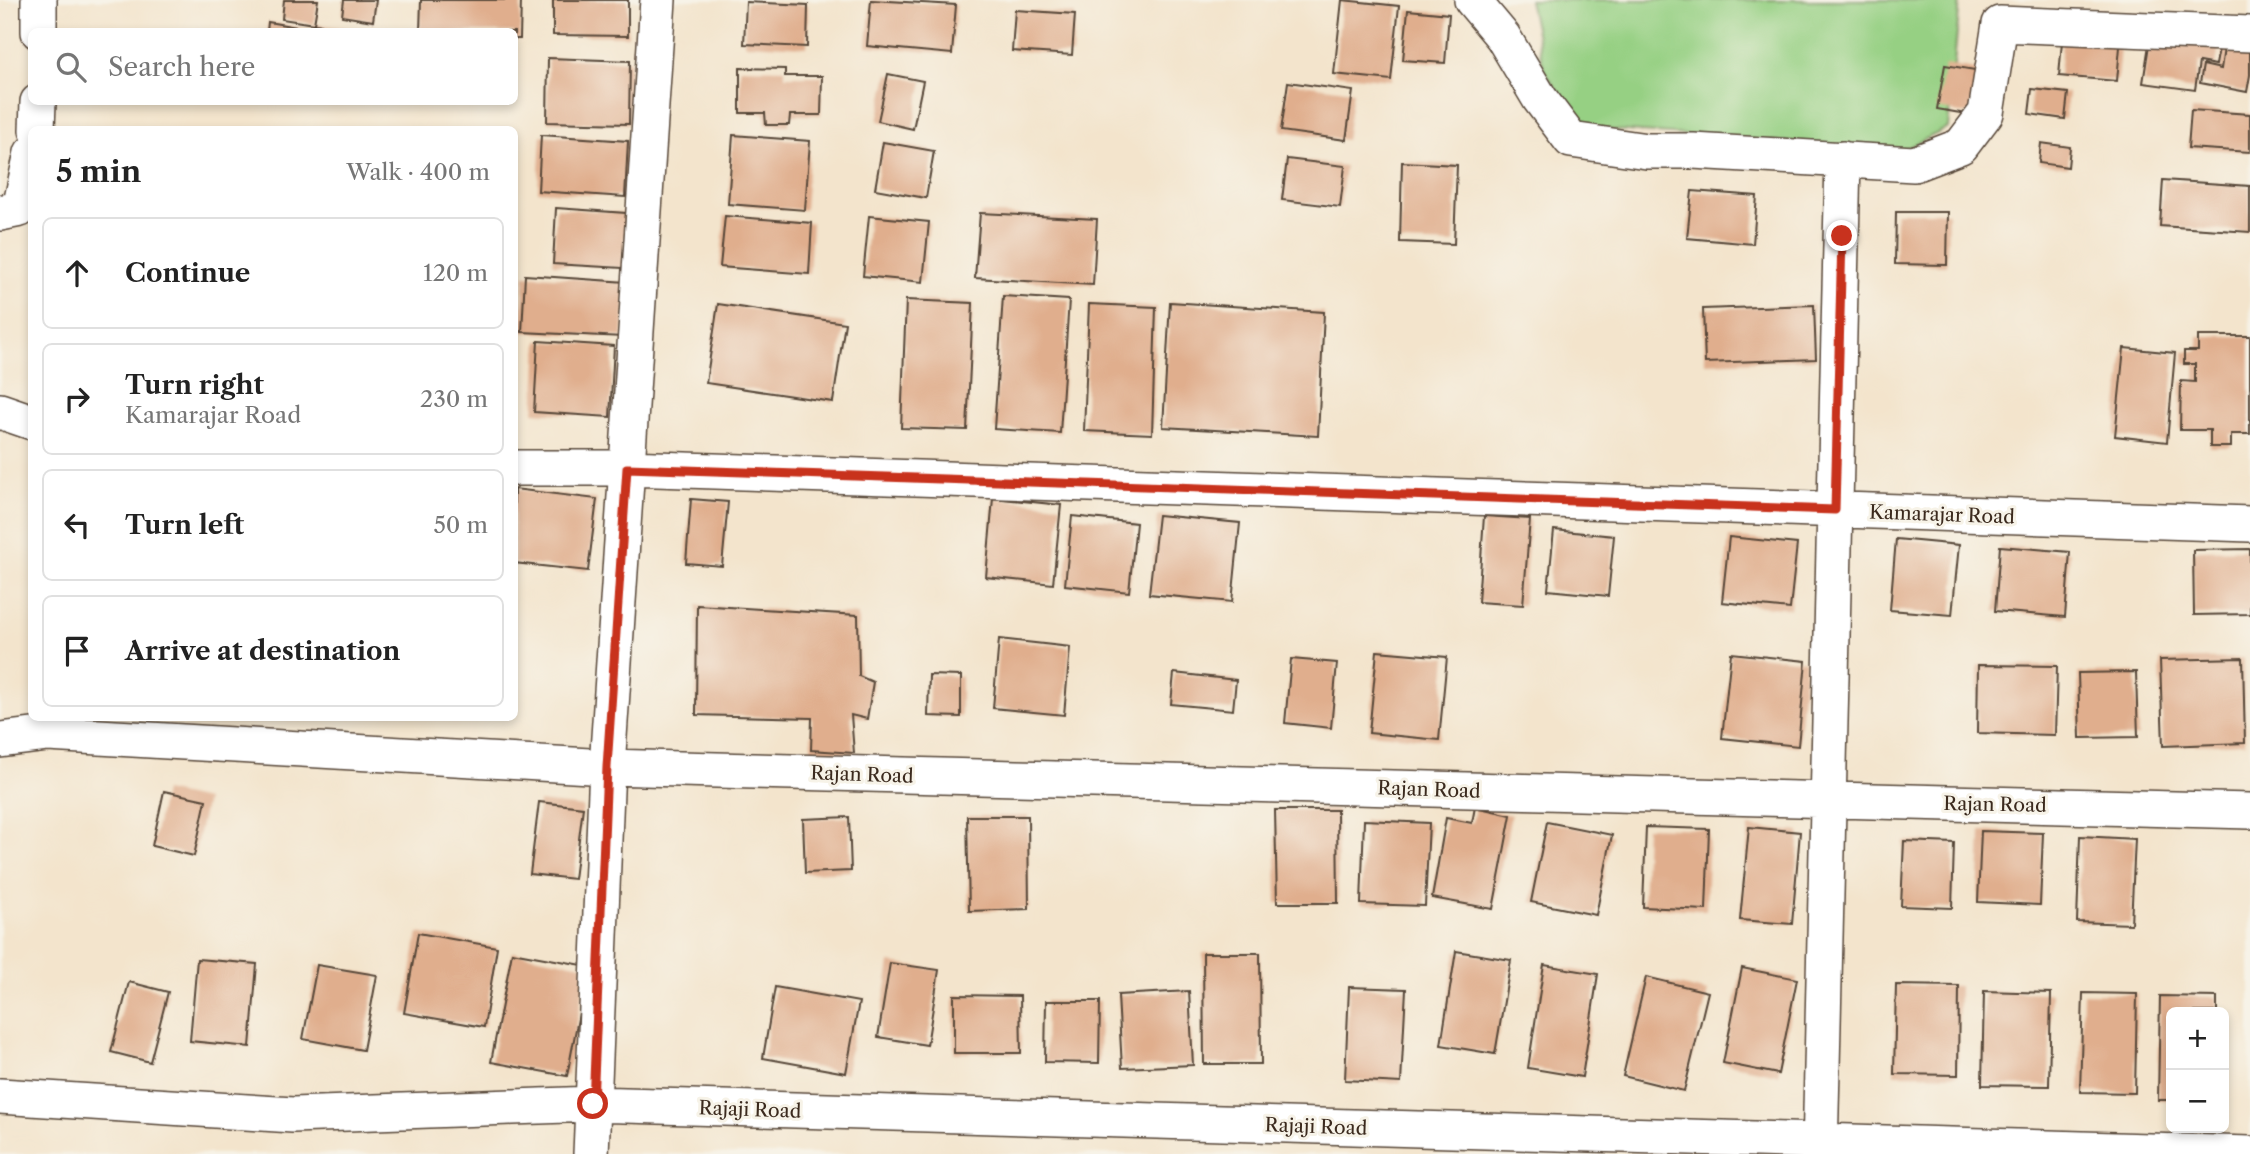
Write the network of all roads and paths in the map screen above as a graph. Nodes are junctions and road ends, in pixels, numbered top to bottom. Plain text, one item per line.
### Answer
1 (38, 0) edge
2 (659, 0) edge
3 (1472, 0) edge
4 (38, 28) edge
5 (2250, 34) edge
6 (38, 105) edge
7 (37, 126) edge
8 (1843, 159) junction
9 (28, 172) edge
10 (0, 213) edge
11 (0, 411) edge
12 (28, 421) edge
13 (518, 468) edge
14 (627, 468) junction
15 (1835, 510) junction
16 (2250, 524) edge
17 (0, 740) edge
18 (607, 767) junction
19 (1828, 800) junction
20 (2250, 811) edge
21 (0, 1096) edge
22 (593, 1104) junction
23 (1820, 1148) edge
24 (591, 1154) edge
25 (2250, 1154) edge

1 - 4 street
2 - 14 street
3 - 8 street
5 - 8 street
6 - 7 street
8 - 15 street
9 - 10 street
11 - 12 street
13 - 14 street, Kamarajar Road
14 - 15 street, Kamarajar Road
14 - 18 street
15 - 16 street, Kamarajar Road
15 - 19 street
17 - 18 street, Rajan Road
18 - 19 street, Rajan Road
18 - 22 street
19 - 20 street, Rajan Road
19 - 23 street
21 - 22 street, Rajaji Road
22 - 23 street, Rajaji Road
22 - 24 street
23 - 25 street, Rajaji Road

